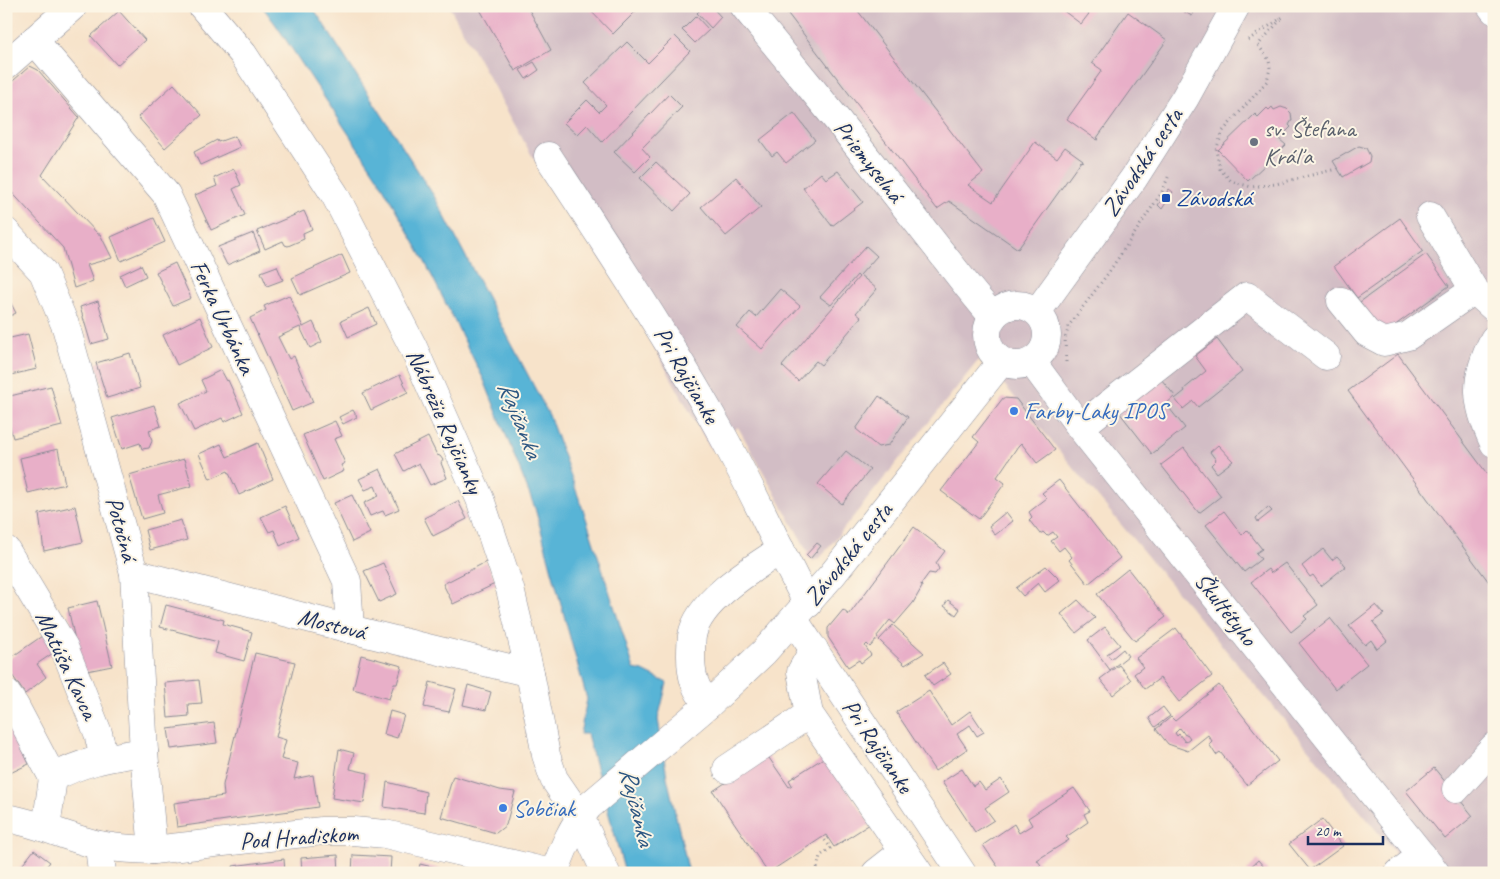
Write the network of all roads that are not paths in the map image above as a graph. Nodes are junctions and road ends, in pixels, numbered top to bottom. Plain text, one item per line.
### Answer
1 (73, 6) edge
2 (202, 6) edge
3 (744, 6) edge
4 (1236, 6) edge
5 (1491, 6) edge
6 (1494, 10) edge
7 (34, 40) junction
8 (6, 65) edge
9 (548, 156) dead end
10 (1430, 216) dead end
11 (6, 232) edge
12 (1484, 299) edge
13 (1342, 301) dead end
14 (1037, 312) junction
15 (993, 317) junction
16 (1494, 339) edge
17 (1326, 356) dead end
18 (1001, 362) junction
19 (1032, 362) junction
20 (1080, 427) junction
21 (1494, 443) edge
22 (6, 550) edge
23 (781, 550) junction
24 (134, 573) junction
25 (801, 612) junction
26 (350, 629) junction
27 (814, 650) junction
28 (530, 673) junction
29 (6, 693) edge
30 (708, 705) junction
31 (809, 714) junction
32 (1494, 747) edge
33 (144, 752) junction
34 (104, 758) junction
35 (727, 768) dead end
36 (53, 778) junction
37 (1456, 789) dead end
38 (584, 811) junction
39 (7, 821) edge
40 (46, 828) junction
41 (99, 845) junction
42 (153, 850) junction
43 (912, 862) edge
44 (1429, 864) edge
45 (102, 873) edge
46 (552, 873) edge
47 (606, 873) edge
48 (876, 873) edge
49 (962, 873) edge
50 (1399, 873) edge

1 - 7 street
2 - 28 street, Nábrežie Rajčianky
3 - 15 street, Priemyselná
4 - 14 street, Závodská cesta
5 - 6 street
7 - 8 street
7 - 26 street, Ferka Urbánka
9 - 23 street, Pri Rajčianke
10 - 12 street
11 - 24 street, Potočná
12 - 13 street
14 - 15 street
14 - 19 street
15 - 18 street
16 - 21 street
17 - 20 street
18 - 19 street
18 - 25 street, Závodská cesta
19 - 20 street, Škultétyho
20 - 44 street, Škultétyho
22 - 34 street, Matúša Kavca
23 - 25 street, Pri Rajčianke
23 - 30 street
24 - 26 street, Mostová
24 - 33 street, Potočná
25 - 27 street, Pri Rajčianke
25 - 30 street, Závodská cesta
26 - 28 street, Mostová
27 - 31 street
27 - 49 street, Pri Rajčianke
28 - 38 street, Nábrežie Rajčianky
29 - 36 street
30 - 38 street, Závodská cesta
31 - 35 street
31 - 43 street
32 - 37 street
33 - 34 street
33 - 42 street, Potočná
34 - 36 street
36 - 40 street
38 - 46 street
38 - 47 street, Nábrežie Rajčianky
39 - 40 street, Pod Hradiskom
40 - 41 street, Pod Hradiskom
41 - 42 street, Pod Hradiskom
41 - 45 street
42 - 46 street, Pod Hradiskom
43 - 48 street
44 - 50 street, Škultétyho

